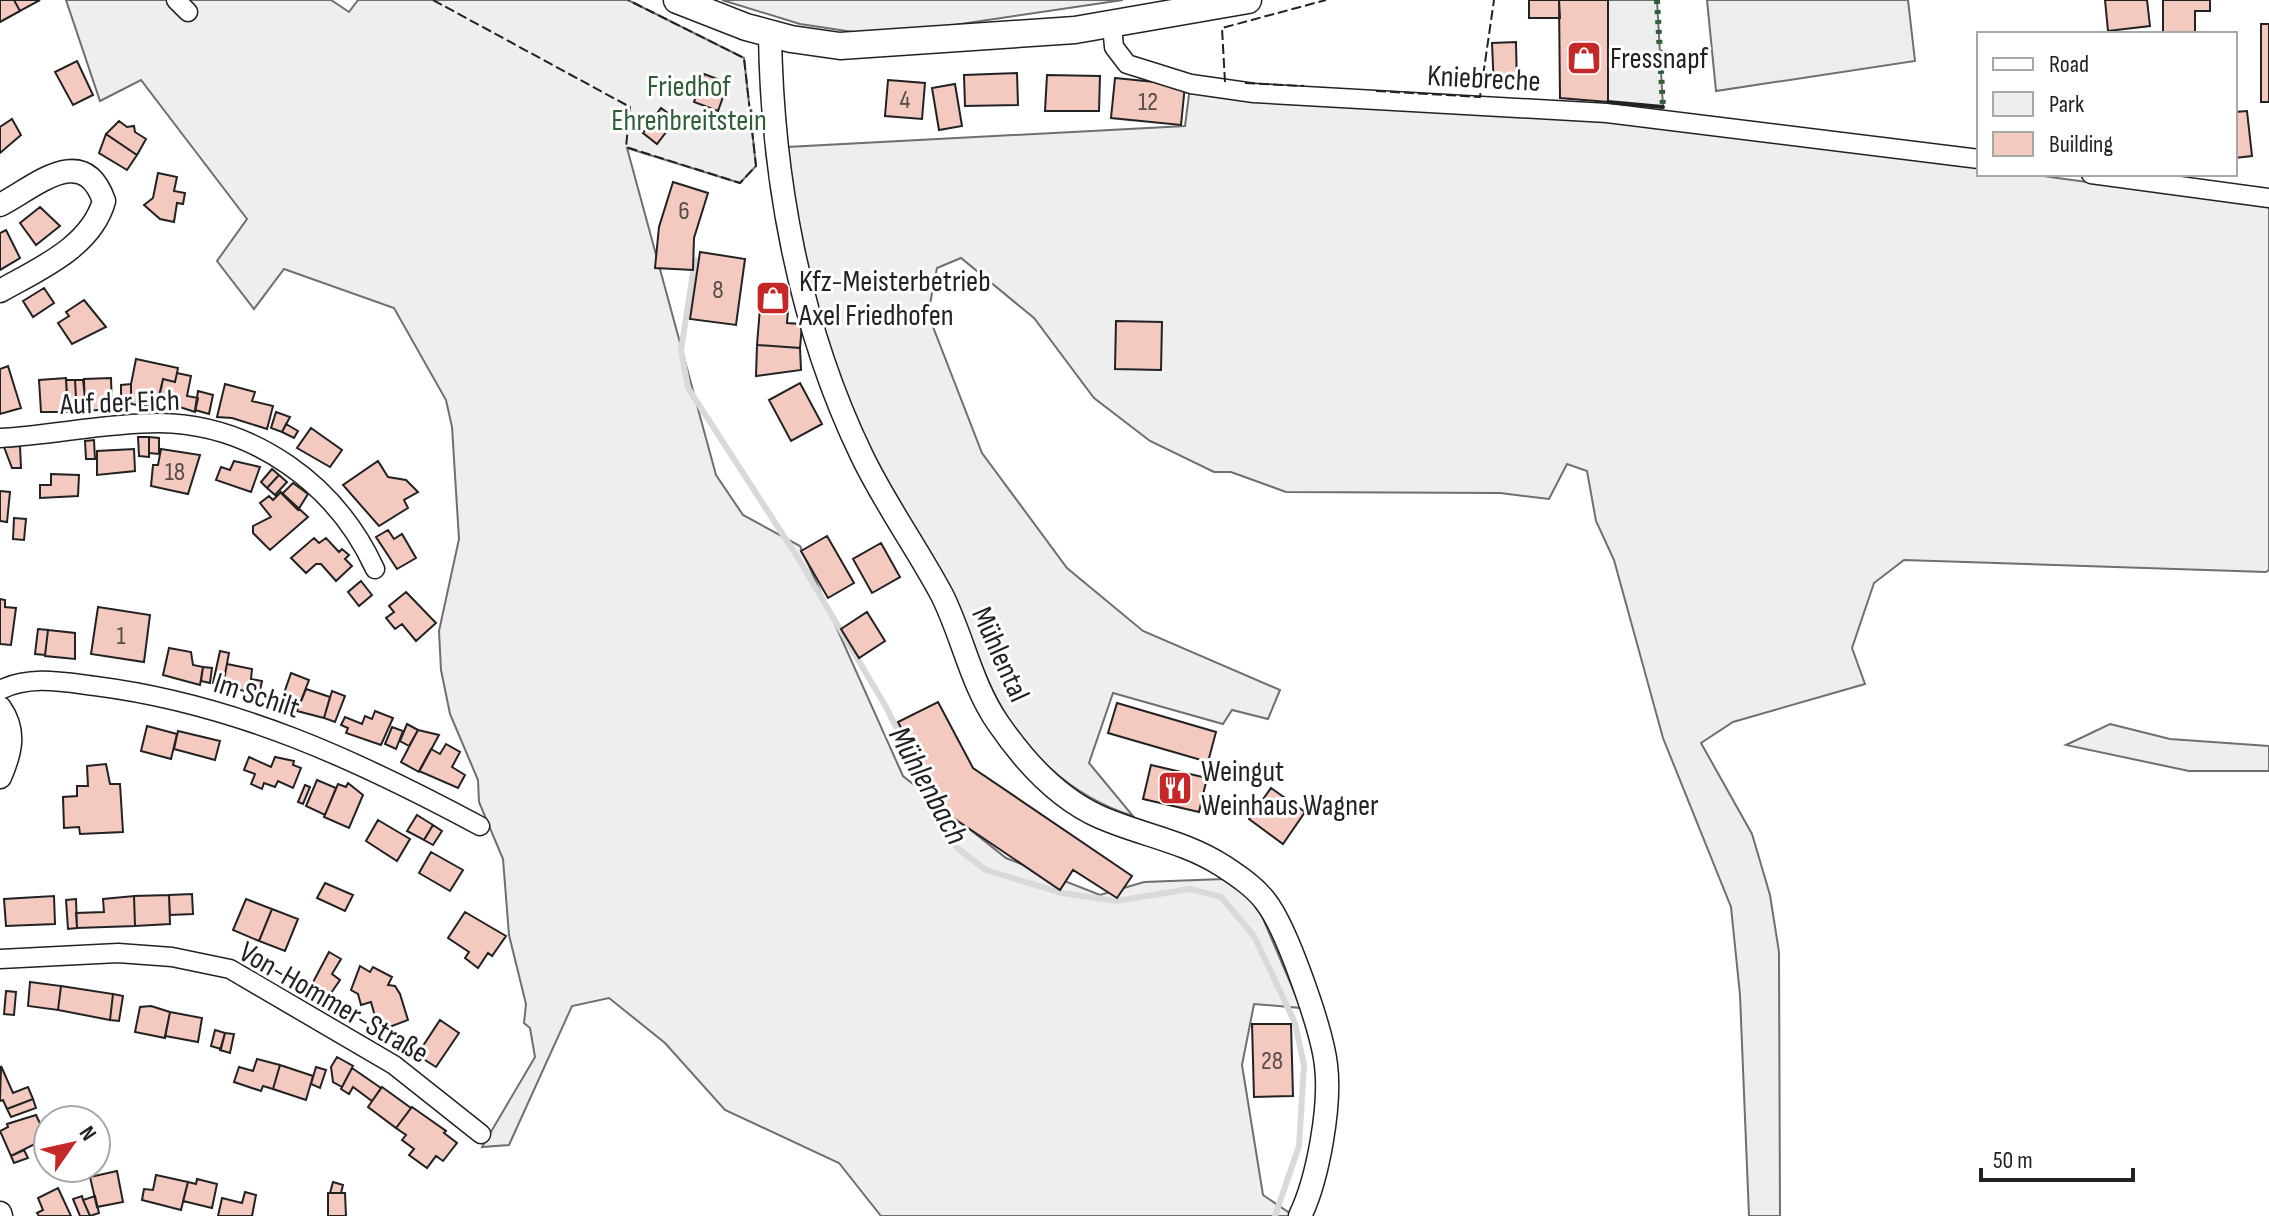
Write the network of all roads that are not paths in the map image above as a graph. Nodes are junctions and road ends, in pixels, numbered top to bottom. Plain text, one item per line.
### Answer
1 (677, 0) edge
2 (1248, 0) edge
3 (1112, 25) junction
4 (770, 34) junction
5 (1977, 159) edge
6 (2106, 176) edge
7 (2269, 198) edge
8 (0, 205) edge
9 (0, 291) edge
10 (0, 438) edge
11 (375, 569) dead end
12 (0, 690) edge
13 (0, 708) edge
14 (0, 777) edge
15 (480, 826) dead end
16 (0, 959) edge
17 (481, 1134) dead end
18 (1300, 1216) edge

1 - 4 main road
2 - 3 main road
3 - 4 main road
3 - 5 street, Kniebreche
4 - 18 street, Mühlental
6 - 7 street
8 - 9 street
10 - 11 street, Auf der Eich
12 - 15 street, Im Schilt
13 - 14 street
16 - 17 street, Von-Hommer-Straße

